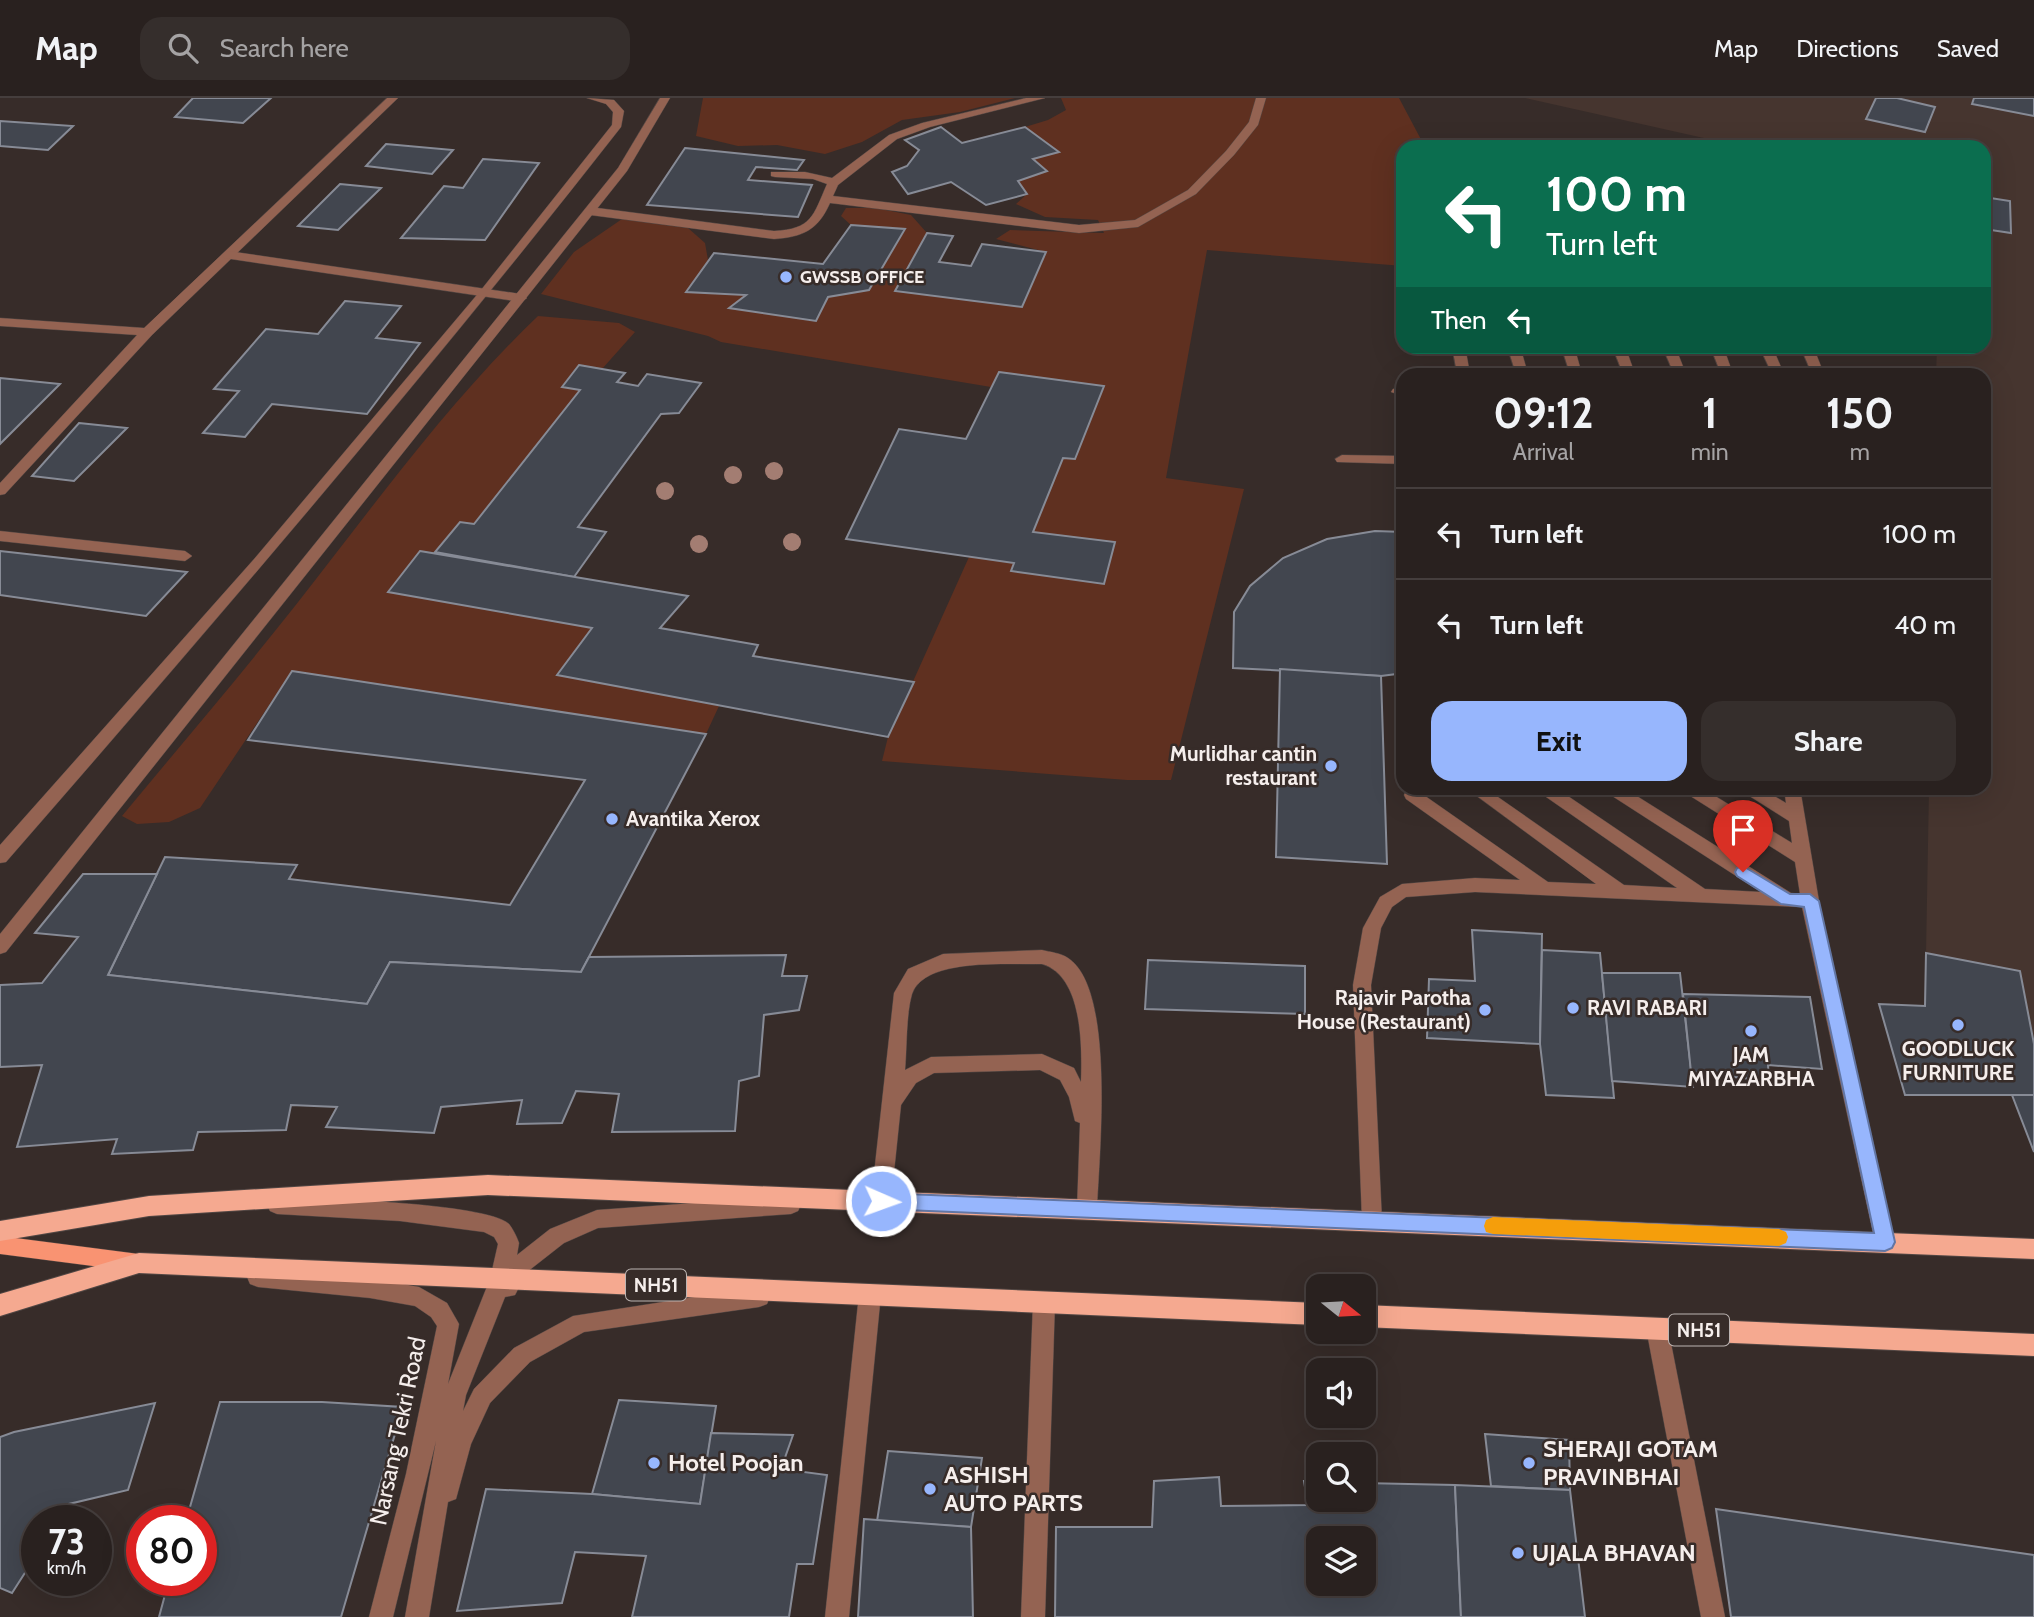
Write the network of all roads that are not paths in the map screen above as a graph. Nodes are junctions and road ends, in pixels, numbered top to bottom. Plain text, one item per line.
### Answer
1 (393, 98) edge
2 (592, 98) edge
3 (664, 98) edge
4 (1040, 98) edge
5 (1261, 98) edge
6 (775, 174) dead end
7 (834, 183) junction
8 (826, 199) junction
9 (590, 211) junction
10 (228, 255) junction
11 (485, 293) junction
12 (521, 298) junction
13 (0, 322) edge
14 (147, 332) junction
15 (1342, 459) dead end
16 (1396, 460) edge
17 (0, 491) edge
18 (0, 536) edge
19 (185, 556) dead end
20 (1412, 795) dead end
21 (1484, 795) edge
22 (1555, 795) edge
23 (1623, 795) edge
24 (1701, 795) edge
25 (1760, 795) edge
26 (1793, 795) edge
27 (1797, 818) junction
28 (0, 857) edge
29 (1804, 859) junction
30 (1544, 888) junction
31 (1620, 892) junction
32 (1701, 896) junction
33 (1787, 900) junction
34 (1810, 901) junction
35 (0, 947) edge
36 (891, 1105) junction
37 (1087, 1162) junction
38 (881, 1201) junction
39 (214, 1202) junction
40 (1087, 1209) junction
41 (1372, 1221) junction
42 (0, 1231) edge
43 (1885, 1242) junction
44 (0, 1245) edge
45 (2034, 1249) edge
46 (139, 1263) junction
47 (507, 1279) junction
48 (801, 1292) junction
49 (870, 1294) junction
50 (1044, 1302) junction
51 (0, 1305) edge
52 (1306, 1313) edge
53 (1376, 1317) edge
54 (1657, 1328) junction
55 (2034, 1345) edge
56 (473, 1351) junction
57 (417, 1474) junction
58 (381, 1617) edge
59 (417, 1617) edge
60 (837, 1617) edge
61 (1033, 1617) edge
62 (1713, 1617) edge

1 - 10 street
2 - 11 street
3 - 9 street
4 - 7 street
5 - 8 street
6 - 7 street
7 - 8 street
8 - 9 street
9 - 12 street
10 - 11 street
10 - 14 street
11 - 12 street
11 - 28 street
12 - 35 street
13 - 14 street
14 - 17 street
15 - 16 street
18 - 19 street
20 - 30 street
21 - 31 street
22 - 32 street
23 - 33 street
24 - 29 street
25 - 27 street
26 - 27 street
27 - 29 street
29 - 34 street
30 - 31 street
30 - 41 street
31 - 32 street
32 - 33 street
33 - 34 street
34 - 43 street
36 - 37 street
36 - 37 street
36 - 38 street
37 - 40 street
38 - 39 highway
38 - 40 highway
38 - 47 street
39 - 42 highway
39 - 47 street
40 - 41 highway
41 - 43 highway
43 - 45 highway
44 - 46 main road
46 - 47 highway, NH51
46 - 51 highway, NH51
46 - 57 street, Narsang Tekri Road
47 - 48 highway, NH51
47 - 56 street
48 - 49 highway, NH51
48 - 59 street
49 - 50 highway, NH51
49 - 60 street
50 - 52 highway, NH51
50 - 61 street
53 - 54 highway, NH51
54 - 55 highway, NH51
54 - 62 street
56 - 57 street
56 - 59 street
57 - 58 street, Narsang Tekri Road

